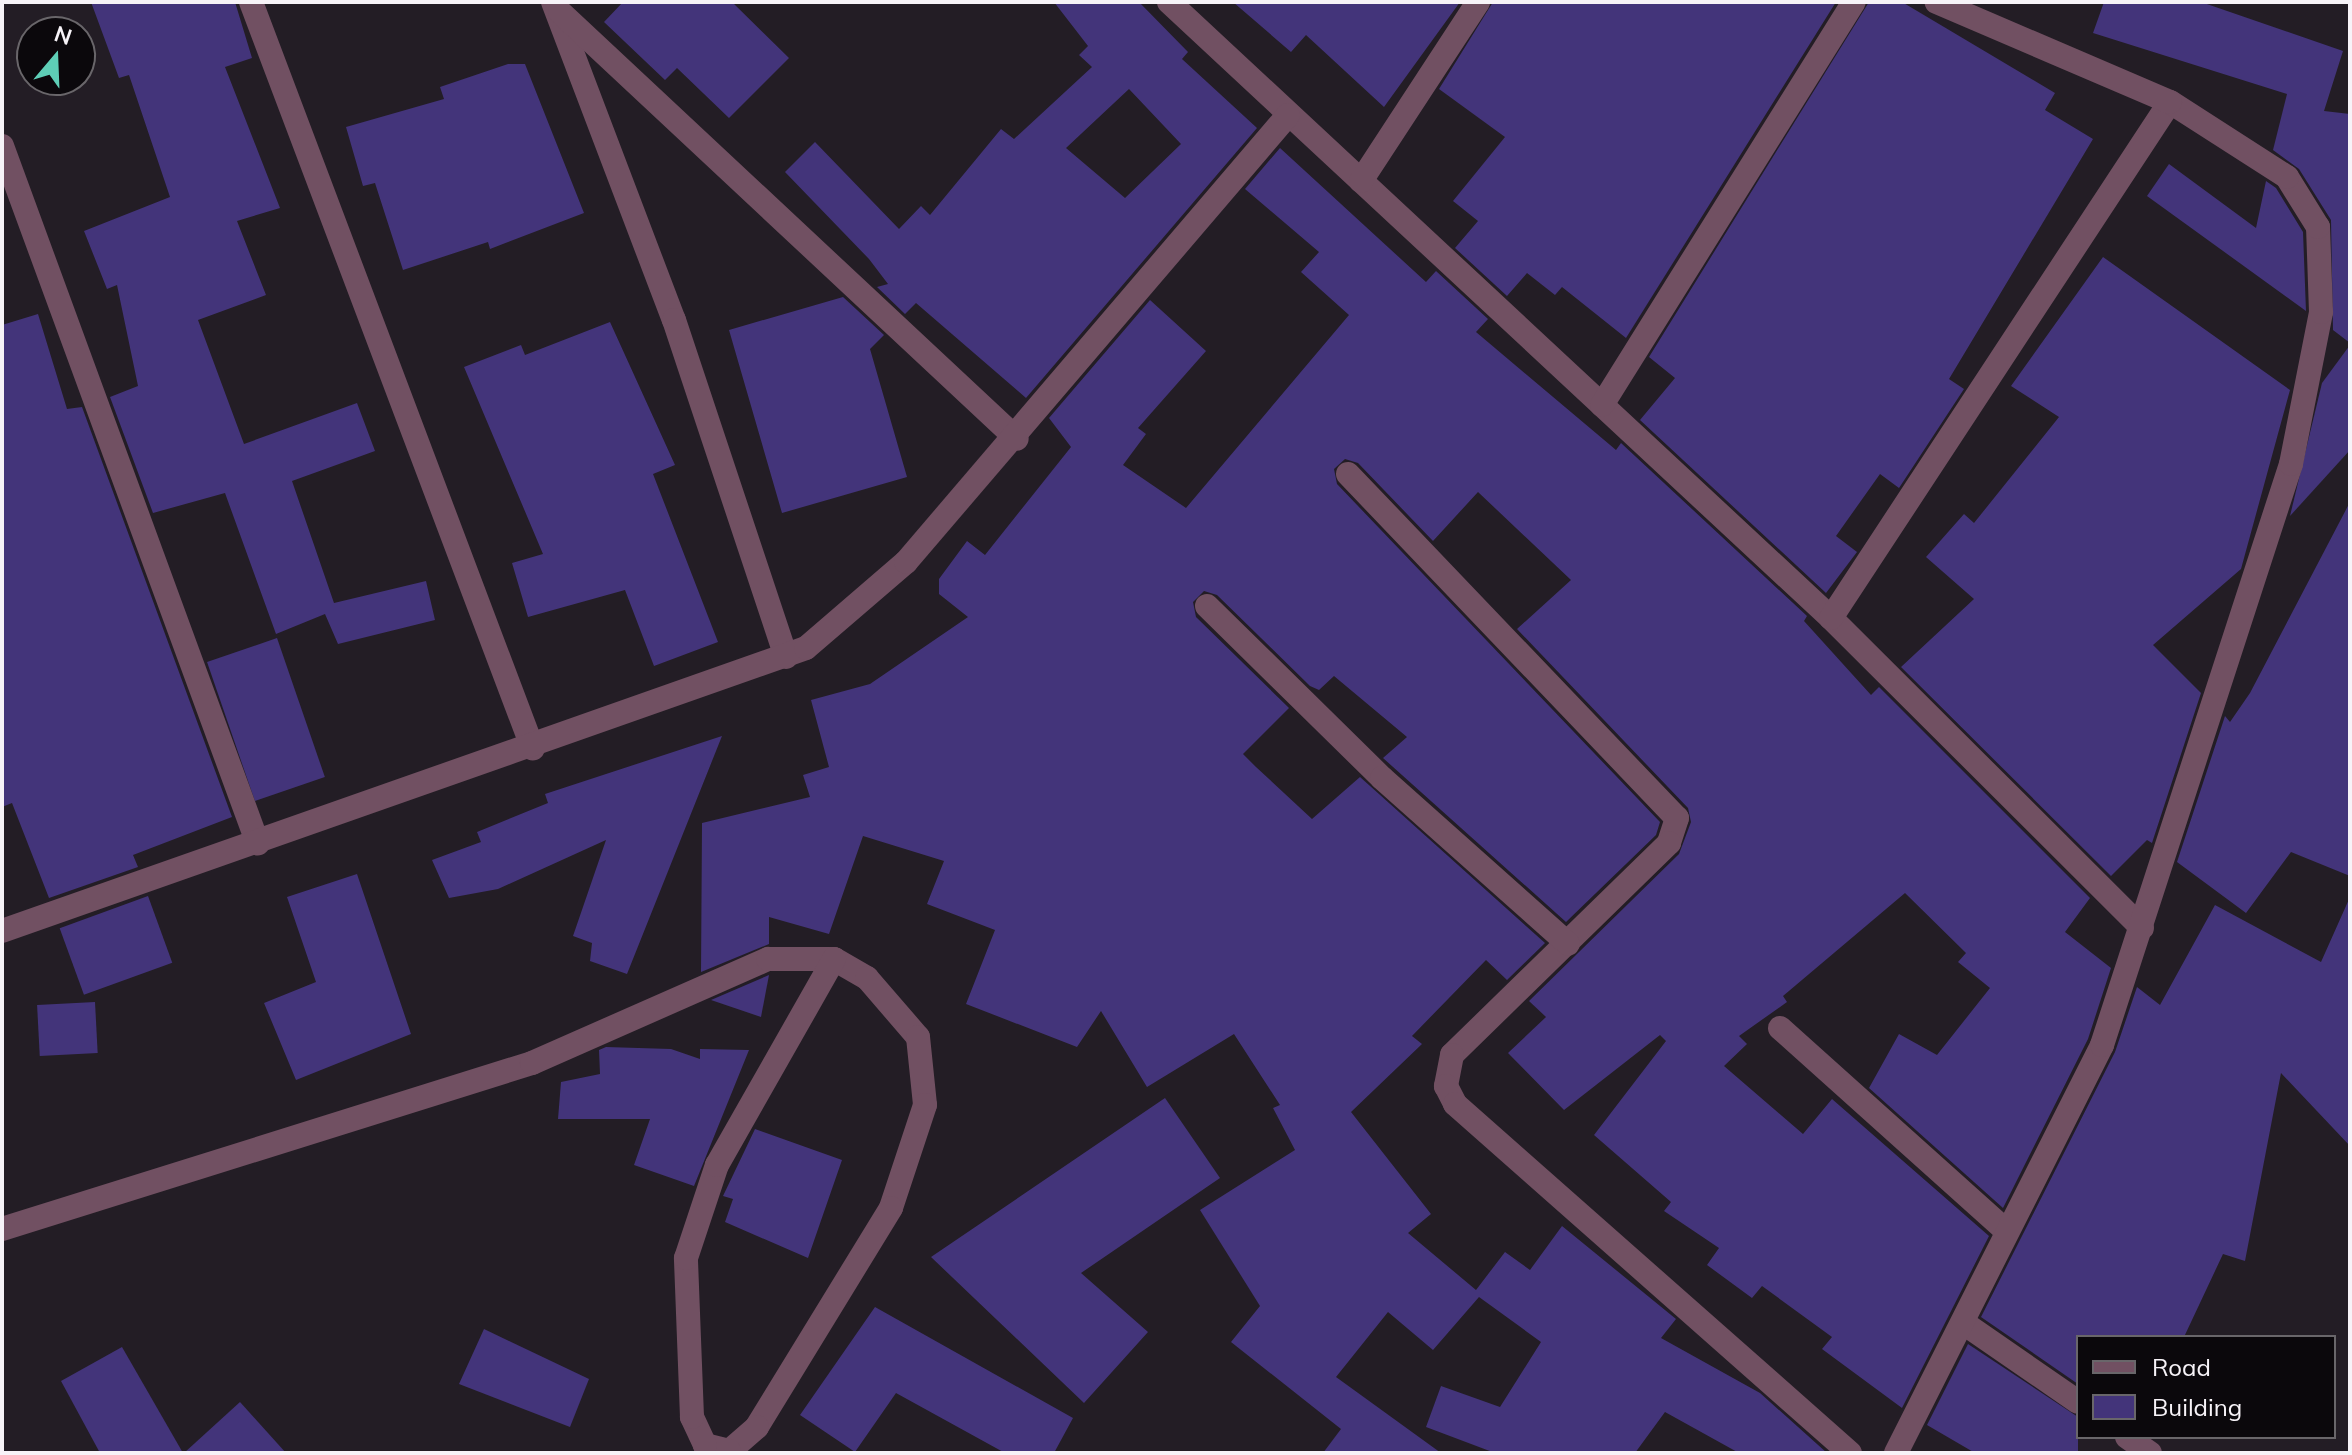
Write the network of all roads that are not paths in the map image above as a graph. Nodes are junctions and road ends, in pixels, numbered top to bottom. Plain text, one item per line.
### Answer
1 (251, 2) edge
2 (1169, 2) edge
3 (1478, 2) edge
4 (1854, 2) edge
5 (1937, 2) edge
6 (555, 6) edge
7 (2170, 102) junction
8 (1288, 115) junction
9 (2, 146) edge
10 (1361, 181) junction
11 (1602, 405) junction
12 (1017, 439) junction
13 (1348, 474) dead end
14 (1207, 606) dead end
15 (1831, 618) junction
16 (786, 657) junction
17 (533, 749) junction
18 (258, 844) junction
19 (2142, 928) junction
20 (2, 931) edge
21 (1568, 944) junction
22 (834, 959) junction
23 (1780, 1028) dead end
24 (2, 1229) edge
25 (2007, 1232) junction
26 (1965, 1324) junction
27 (2076, 1401) edge
28 (2130, 1439) edge
29 (1850, 1453) edge
30 (1896, 1453) edge
31 (2150, 1453) edge

1 - 17 street
2 - 8 street
3 - 10 street
4 - 11 street
5 - 7 street
6 - 12 street
6 - 16 street
7 - 15 street
7 - 19 street
8 - 10 street
8 - 12 street
9 - 18 street
10 - 11 street
11 - 15 street
12 - 16 street
13 - 21 street
14 - 21 street
15 - 19 street
16 - 17 street
17 - 18 street
18 - 20 street
19 - 25 street
21 - 29 street
22 - 22 street
22 - 24 street
23 - 25 street
25 - 26 street
26 - 27 street
26 - 30 street
28 - 31 street

